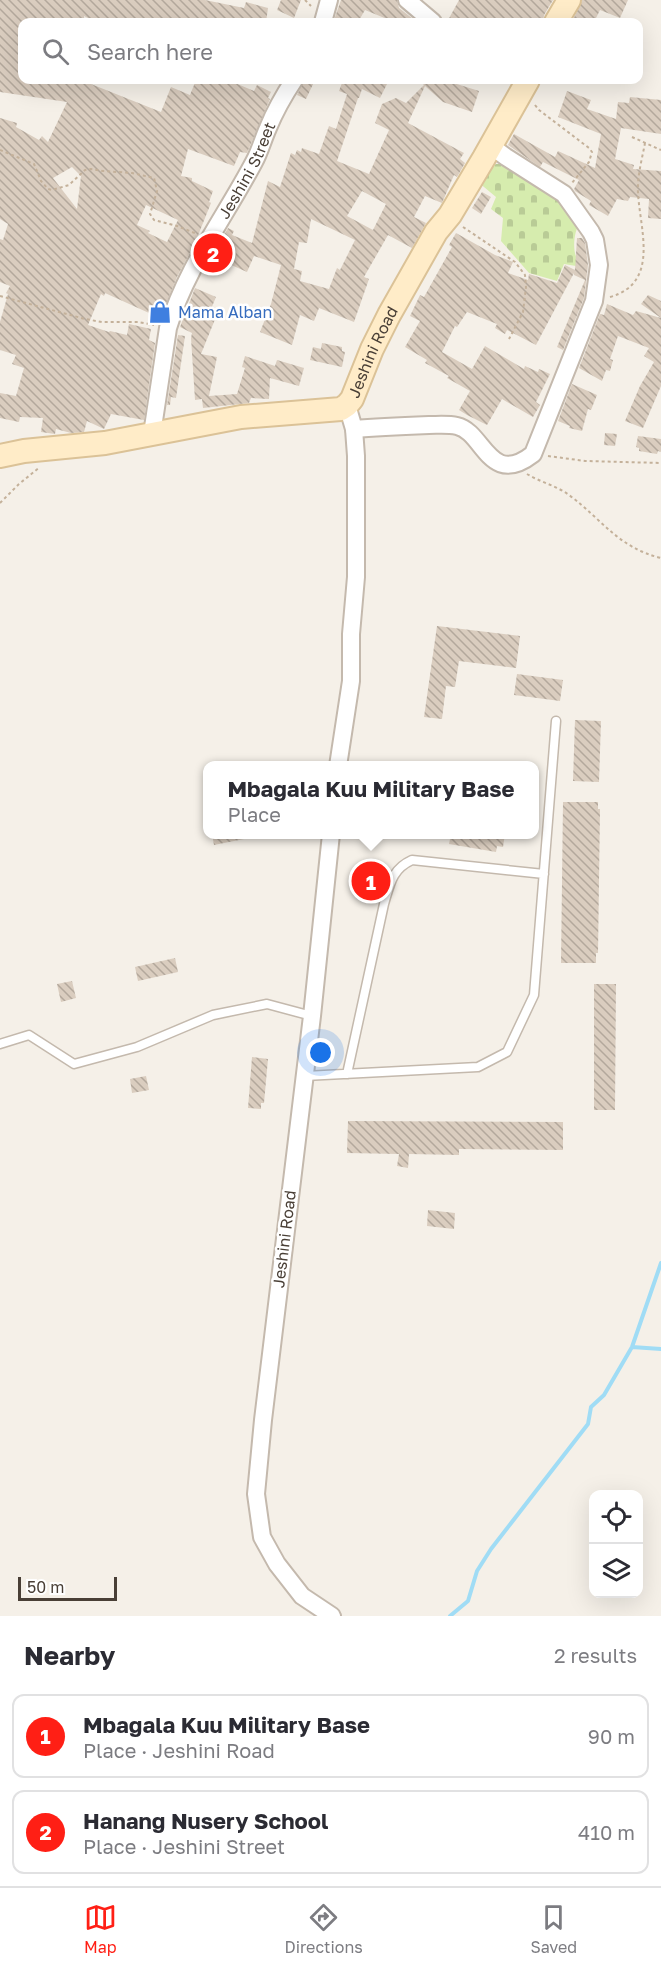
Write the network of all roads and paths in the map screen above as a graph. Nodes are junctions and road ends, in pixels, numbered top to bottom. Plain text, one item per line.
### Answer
1 (329, 0) edge
2 (407, 0) edge
3 (569, 0) edge
4 (324, 18) edge
5 (429, 18) edge
6 (558, 18) edge
7 (291, 84) edge
8 (523, 84) edge
9 (525, 84) edge
10 (632, 137) dead end
11 (645, 143) junction
12 (491, 146) junction
13 (0, 150) edge
14 (661, 150) edge
15 (564, 194) junction
16 (450, 215) junction
17 (209, 241) junction
18 (0, 296) edge
19 (594, 301) junction
20 (168, 328) junction
21 (509, 339) dead end
22 (347, 405) junction
23 (354, 429) junction
24 (152, 434) junction
25 (55, 448) junction
26 (533, 454) junction
27 (0, 456) edge
28 (661, 463) edge
29 (513, 464) junction
30 (0, 503) edge
31 (661, 558) edge
32 (556, 721) dead end
33 (339, 761) edge
34 (330, 839) edge
35 (544, 874) junction
36 (312, 1016) junction
37 (0, 1044) edge
38 (347, 1074) junction
39 (305, 1076) junction
40 (332, 1616) edge

1 - 4 street
2 - 5 street
3 - 6 street
7 - 17 street, Jeshini Street
8 - 12 street, Jeshini Road
9 - 15 path
10 - 11 path
11 - 14 path
11 - 19 path
12 - 15 street
12 - 16 street, Jeshini Road
13 - 17 path
15 - 19 street
16 - 21 path
16 - 22 street, Jeshini Road
17 - 20 street, Jeshini Street
18 - 20 path
19 - 26 street
20 - 24 street, Jeshini Street
22 - 23 street, Jeshini Road
22 - 24 street
23 - 29 street
23 - 33 street, Jeshini Road
24 - 25 street
25 - 27 street
25 - 30 path
26 - 28 path
26 - 29 street
29 - 31 path
32 - 35 lane
34 - 36 street, Jeshini Road
35 - 38 lane
35 - 38 lane
36 - 37 lane
36 - 39 street, Jeshini Road
38 - 39 lane
39 - 40 street, Jeshini Road

